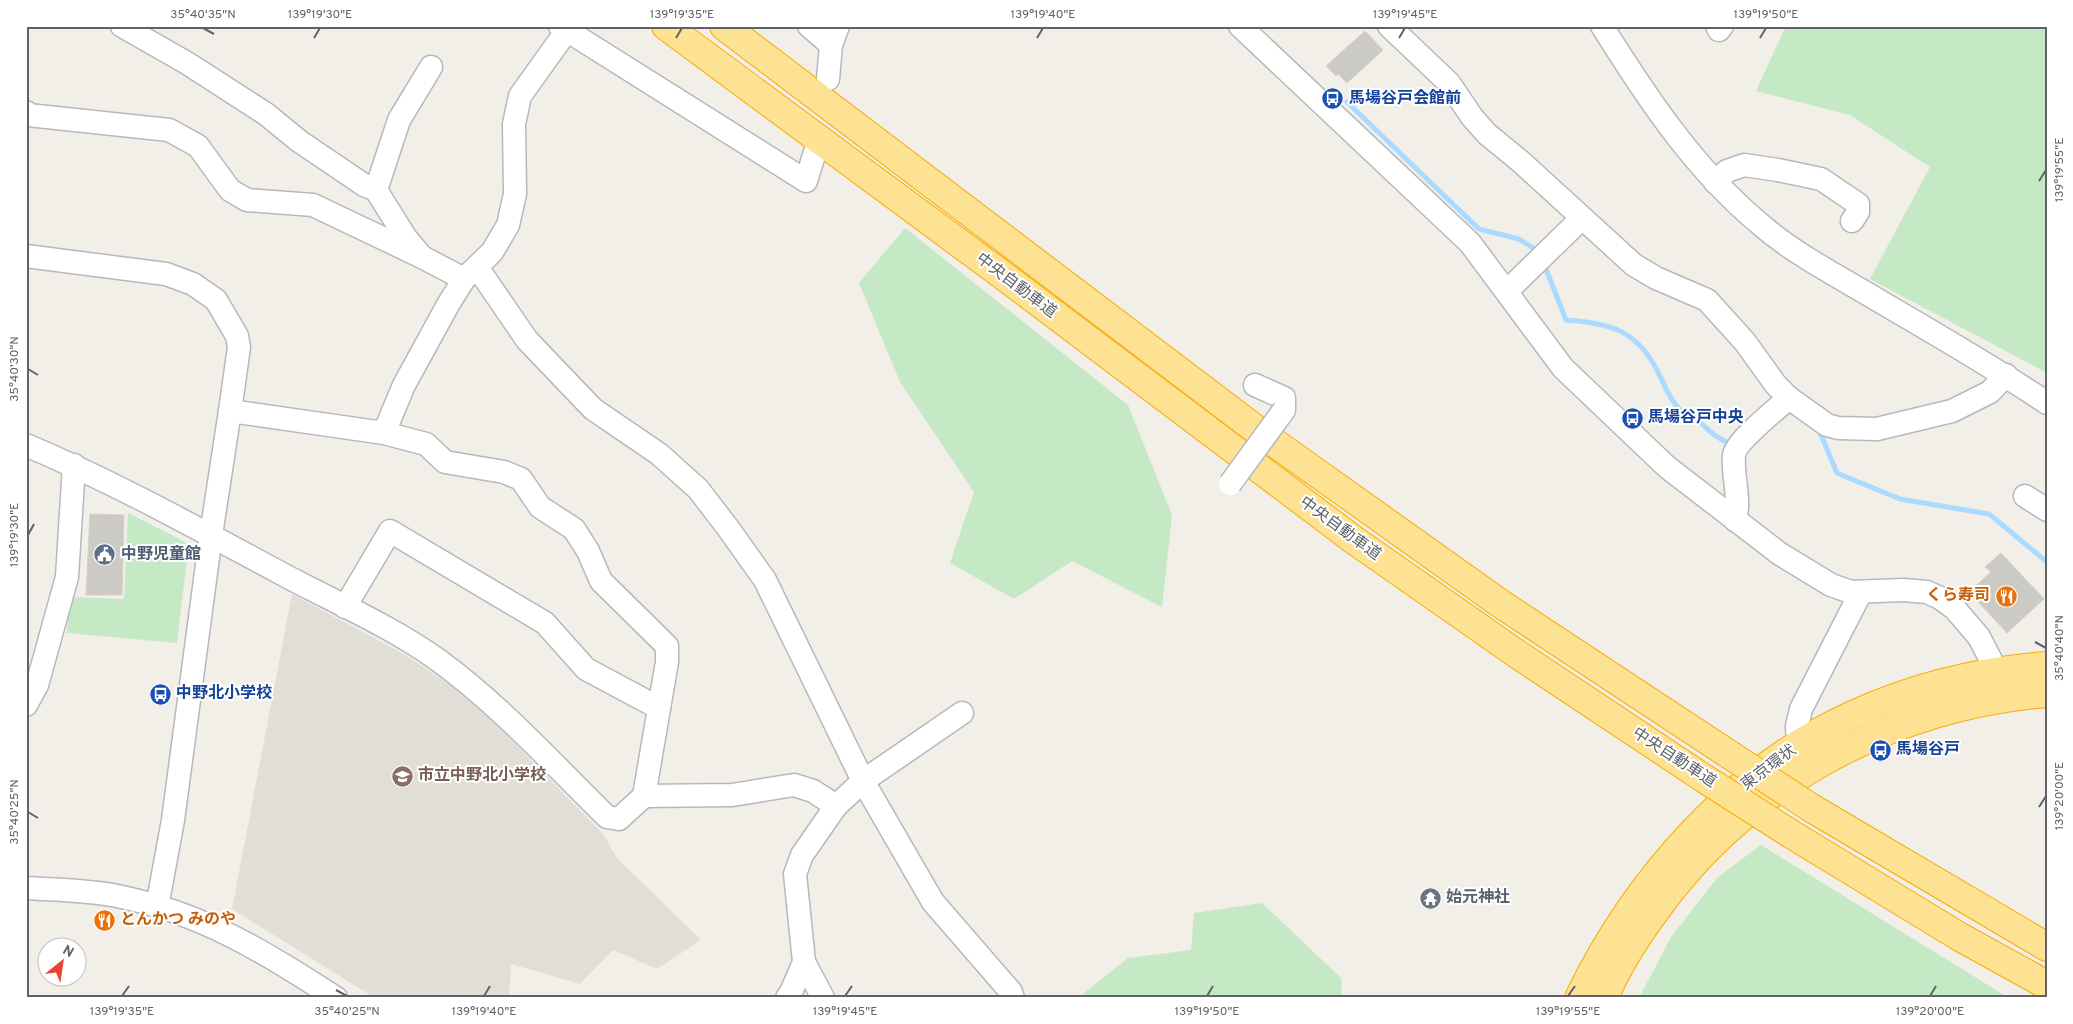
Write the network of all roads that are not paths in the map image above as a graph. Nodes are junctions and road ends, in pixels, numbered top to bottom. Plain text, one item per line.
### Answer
1 (122, 26) edge
2 (666, 26) edge
3 (724, 26) edge
4 (808, 26) edge
5 (1240, 26) edge
6 (1389, 26) edge
7 (1602, 26) edge
8 (1717, 26) edge
9 (1722, 26) edge
10 (566, 28) edge
11 (835, 36) edge
12 (430, 67) dead end
13 (828, 79) dead end
14 (27, 115) edge
15 (815, 152) dead end
16 (1715, 182) junction
17 (376, 190) junction
18 (1582, 218) junction
19 (1852, 221) dead end
20 (26, 256) edge
21 (422, 257) junction
22 (471, 273) junction
23 (1507, 290) junction
24 (2006, 375) junction
25 (1255, 385) dead end
26 (1789, 398) junction
27 (2047, 402) edge
28 (230, 411) junction
29 (384, 433) junction
30 (26, 445) edge
31 (74, 465) junction
32 (1230, 484) dead end
33 (2025, 496) dead end
34 (2047, 510) edge
35 (1735, 520) junction
36 (211, 534) junction
37 (1860, 592) junction
38 (345, 607) junction
39 (2047, 666) edge
40 (1997, 672) junction
41 (2047, 693) edge
42 (2002, 699) junction
43 (26, 705) edge
44 (659, 708) junction
45 (962, 713) dead end
46 (1798, 745) junction
47 (863, 781) junction
48 (644, 796) junction
49 (836, 806) junction
50 (26, 888) edge
51 (157, 907) junction
52 (2047, 947) edge
53 (804, 962) junction
54 (2047, 985) edge
55 (336, 998) edge
56 (786, 998) edge
57 (823, 998) edge
58 (1013, 998) edge
59 (1580, 998) edge
60 (1604, 998) edge

1 - 17 street
2 - 54 highway, 中央自動車道, bridge
3 - 52 highway, 中央自動車道, bridge
4 - 11 street
5 - 23 street
6 - 18 street
7 - 16 street
8 - 9 street
10 - 15 street
10 - 22 street
11 - 13 street
12 - 17 street
14 - 21 street
16 - 19 street
16 - 24 street
17 - 21 street
18 - 23 street
18 - 26 street
20 - 28 street
21 - 22 street
22 - 29 street
22 - 47 street
23 - 35 street
24 - 26 street
24 - 27 street
25 - 32 street, bridge
26 - 35 street
28 - 29 street
28 - 36 street
29 - 44 street
30 - 31 street
31 - 36 street
31 - 43 street
33 - 34 street
35 - 37 street
36 - 38 street
36 - 51 street
37 - 40 street
37 - 46 street
38 - 44 street
38 - 48 street
39 - 40 highway, 東京環状
40 - 42 street
40 - 46 highway, 東京環状
41 - 42 highway, 東京環状
42 - 60 highway, 東京環状
44 - 48 street
45 - 47 street
46 - 59 highway, 東京環状
47 - 49 street
47 - 58 street
48 - 49 street
49 - 53 street
50 - 51 street
51 - 55 street
53 - 56 street
53 - 57 street

